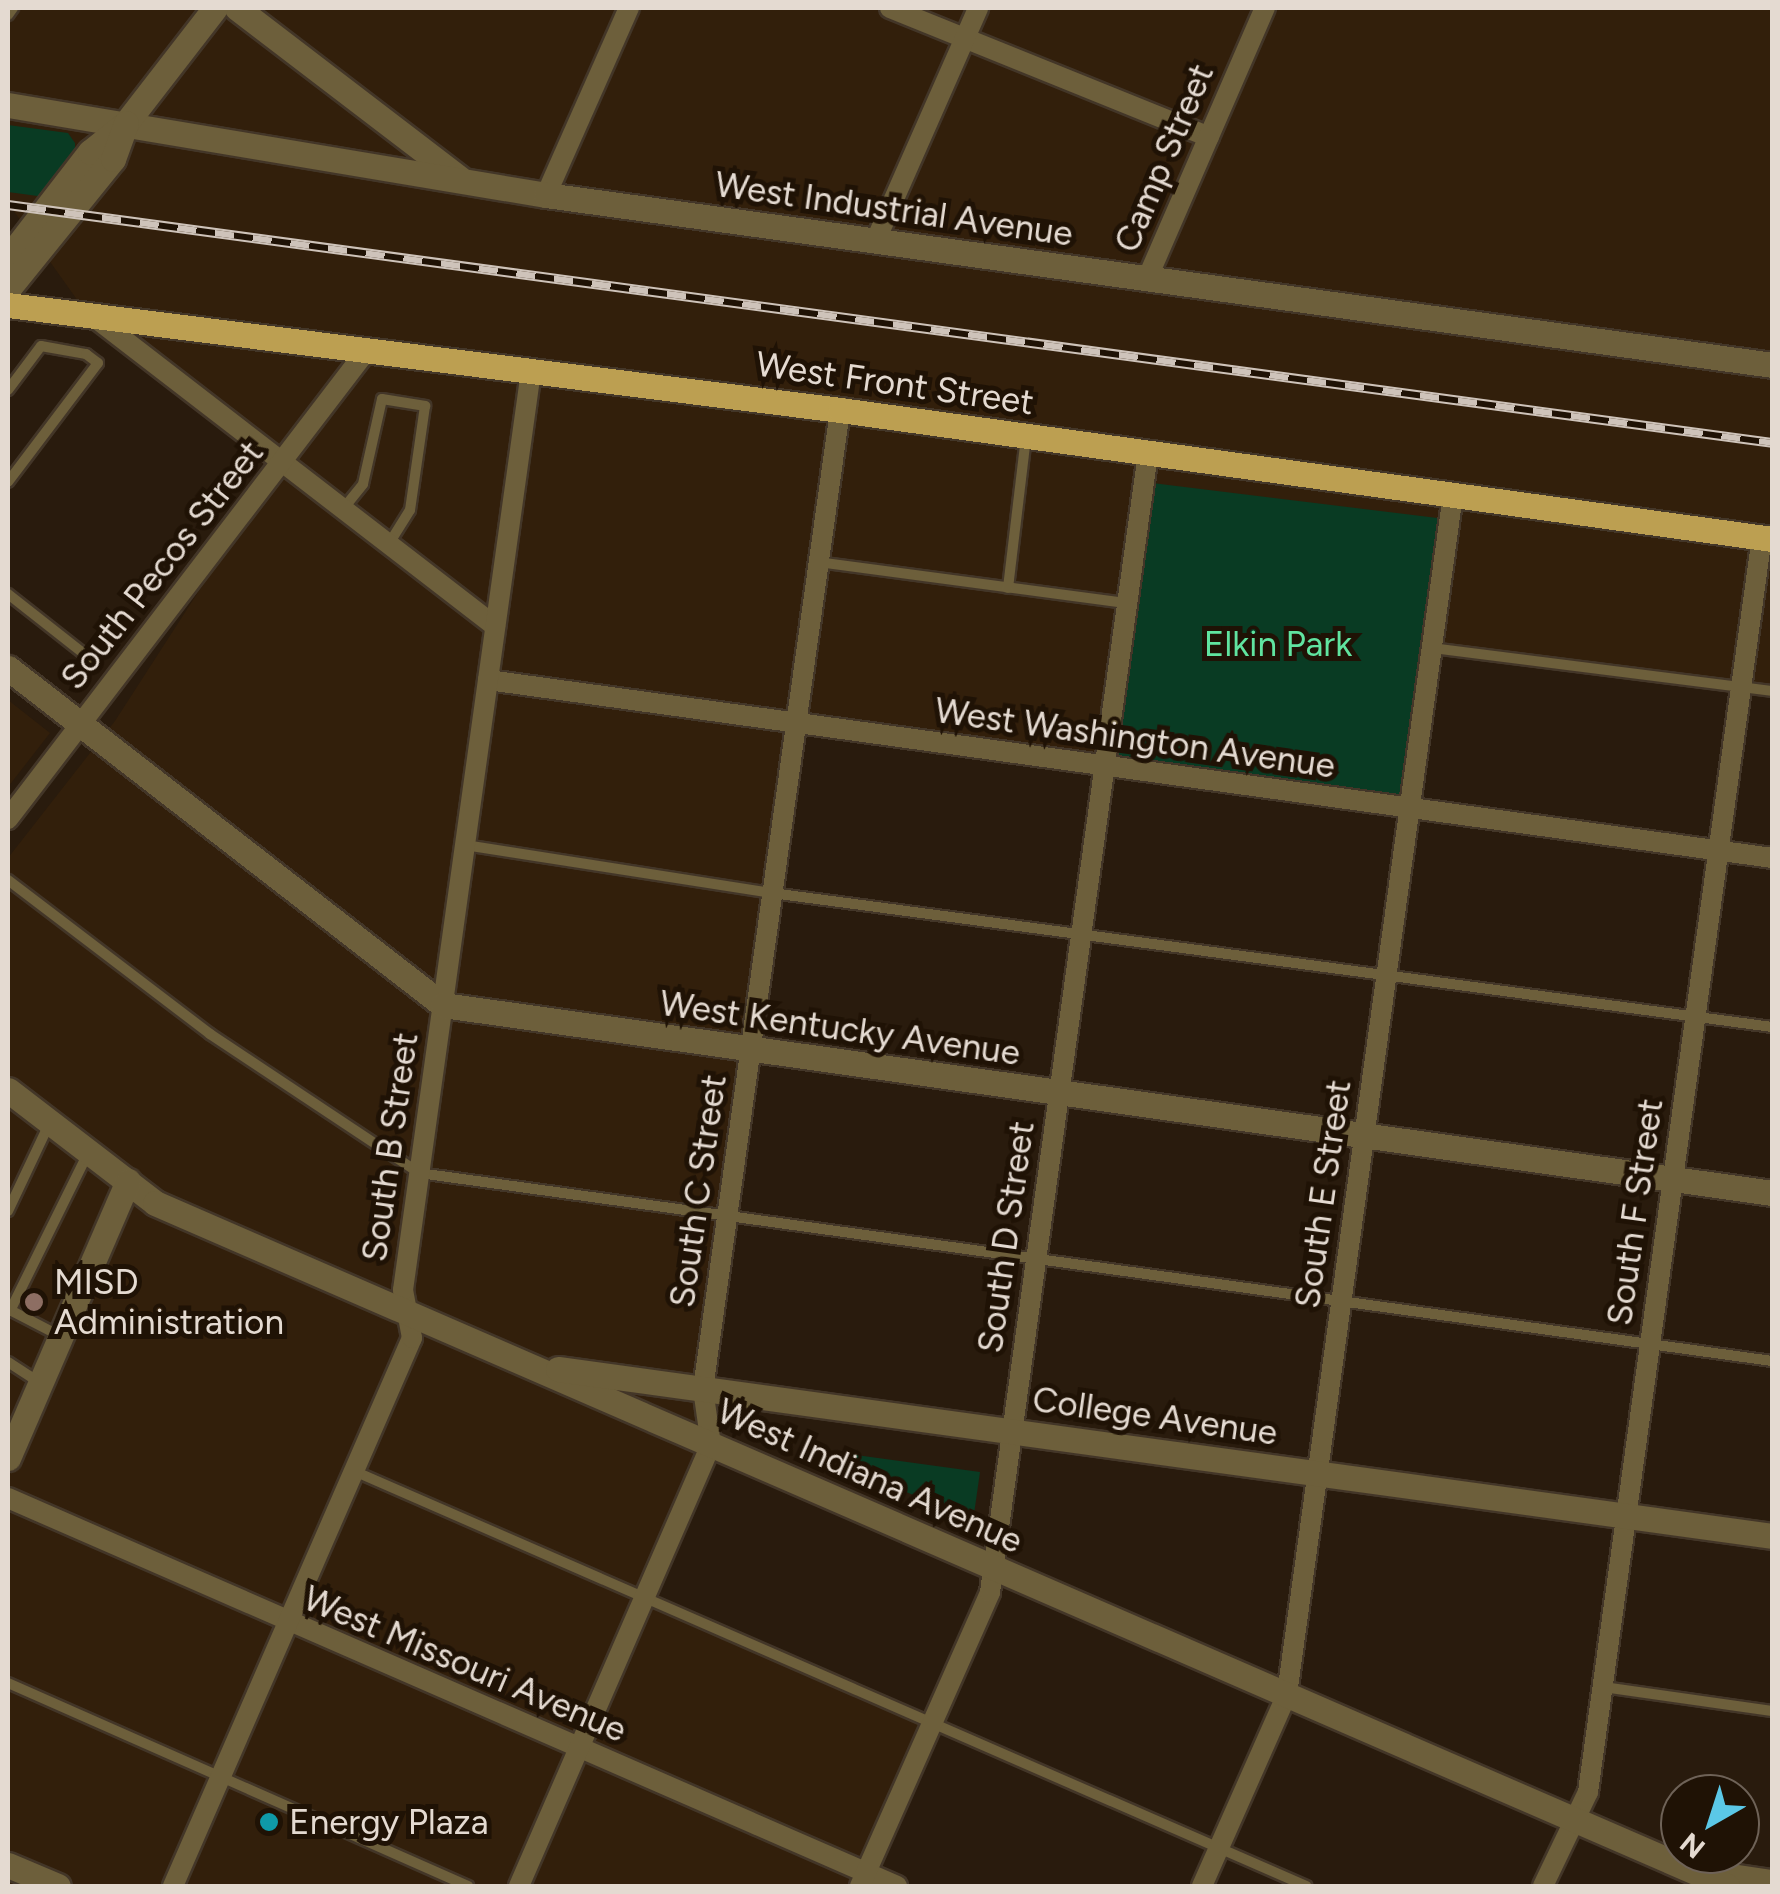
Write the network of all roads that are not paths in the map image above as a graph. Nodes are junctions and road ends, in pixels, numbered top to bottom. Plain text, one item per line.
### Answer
1 (14, 8) edge
2 (215, 8) edge
3 (237, 8) edge
4 (629, 8) edge
5 (890, 8) edge
6 (978, 8) edge
7 (1264, 8) edge
8 (8, 15) edge
9 (964, 39) junction
10 (8, 105) edge
11 (126, 124) junction
12 (1209, 138) junction
13 (464, 182) junction
14 (546, 195) junction
15 (875, 242) junction
16 (8, 258) edge
17 (1147, 280) junction
18 (8, 289) edge
19 (8, 305) edge
20 (92, 316) junction
21 (367, 350) junction
22 (1772, 365) edge
23 (531, 371) junction
24 (8, 390) edge
25 (840, 410) junction
26 (1026, 436) junction
27 (1148, 453) junction
28 (282, 462) junction
29 (8, 482) edge
30 (1454, 495) junction
31 (343, 509) junction
32 (1767, 538) edge
33 (388, 544) junction
34 (818, 562) junction
35 (1008, 588) junction
36 (8, 594) edge
37 (1126, 603) junction
38 (494, 626) junction
39 (1432, 648) junction
40 (93, 660) dead end
41 (8, 668) edge
42 (488, 680) junction
43 (1741, 687) junction
44 (1772, 691) edge
45 (80, 724) junction
46 (796, 724) junction
47 (1104, 766) junction
48 (1410, 808) junction
49 (8, 820) edge
50 (465, 845) junction
51 (1718, 851) junction
52 (1772, 858) edge
53 (8, 880) edge
54 (772, 893) junction
55 (1081, 930) junction
56 (1387, 974) junction
57 (443, 1005) junction
58 (1694, 1017) junction
59 (1772, 1027) edge
60 (750, 1052) junction
61 (1058, 1094) junction
62 (9, 1095) edge
63 (50, 1122) junction
64 (1364, 1136) junction
65 (89, 1151) junction
66 (419, 1173) junction
67 (1672, 1179) junction
68 (128, 1181) junction
69 (1772, 1193) edge
70 (8, 1212) edge
71 (727, 1219) junction
72 (1035, 1262) junction
73 (1341, 1304) junction
74 (9, 1310) edge
75 (410, 1314) junction
76 (60, 1336) junction
77 (1649, 1345) junction
78 (1772, 1361) edge
79 (8, 1362) edge
80 (528, 1365) junction
81 (40, 1383) junction
82 (703, 1389) junction
83 (1011, 1432) junction
84 (711, 1444) junction
85 (8, 1458) edge
86 (354, 1471) junction
87 (1317, 1474) junction
88 (8, 1498) edge
89 (1625, 1516) junction
90 (1772, 1536) edge
91 (992, 1567) junction
92 (643, 1601) junction
93 (288, 1623) junction
94 (8, 1684) edge
95 (1602, 1687) junction
96 (1287, 1694) junction
97 (1772, 1712) edge
98 (931, 1725) junction
99 (579, 1749) junction
100 (221, 1776) junction
101 (1574, 1819) junction
102 (1218, 1848) junction
103 (1660, 1858) edge
104 (8, 1865) edge
105 (1698, 1874) edge
106 (1728, 1874) edge
107 (863, 1880) edge
108 (1772, 1880) edge
109 (58, 1886) edge
110 (173, 1886) edge
111 (468, 1886) edge
112 (519, 1886) edge
113 (898, 1886) edge
114 (1202, 1886) edge
115 (1306, 1886) edge
116 (1543, 1886) edge
117 (1727, 1886) edge

1 - 8 lane
2 - 11 street
3 - 13 street
4 - 14 street
5 - 9 street
6 - 9 street
7 - 12 street, Camp Street
9 - 12 street
9 - 15 street
10 - 11 street, West Industrial Avenue
11 - 13 street, West Industrial Avenue
11 - 16 street
11 - 18 street
12 - 17 street, Camp Street
13 - 14 street, West Industrial Avenue
14 - 15 street, West Industrial Avenue
15 - 17 street, West Industrial Avenue
17 - 22 street, West Industrial Avenue
19 - 20 main road, West Front Street
20 - 21 main road, West Front Street
20 - 28 street
21 - 23 main road, West Front Street
21 - 28 street, South Pecos Street
23 - 25 main road, West Front Street
23 - 38 street, South B Street
24 - 29 lane
25 - 26 main road, West Front Street
25 - 34 street, South C Street
26 - 27 main road, West Front Street
26 - 35 lane
27 - 30 main road, West Front Street
27 - 37 street, South D Street
28 - 31 street
28 - 45 street, South Pecos Street
30 - 32 main road, West Front Street
30 - 39 street, South E Street
31 - 33 street
31 - 33 lane
32 - 43 street, South F Street
33 - 38 street
34 - 35 lane
34 - 46 street, South C Street
35 - 37 lane
36 - 40 lane
37 - 47 street, South D Street
38 - 42 street, South B Street
39 - 43 lane
39 - 48 street, South E Street
41 - 45 street, West Kentucky Avenue
42 - 46 street, West Washington Avenue
42 - 50 street, South B Street
43 - 44 lane
43 - 51 street, South F Street
45 - 49 street, South Pecos Street
45 - 57 street, West Kentucky Avenue
46 - 47 street, West Washington Avenue
46 - 54 street, South C Street
47 - 48 street, West Washington Avenue
47 - 55 street, South D Street
48 - 51 street, West Washington Avenue
48 - 56 street, South E Street
50 - 54 lane
50 - 57 street, South B Street
51 - 52 street, West Washington Avenue
51 - 58 street, South F Street
53 - 66 lane
54 - 55 lane
54 - 60 street, South C Street
55 - 56 lane
55 - 61 street, South D Street
56 - 58 lane
56 - 64 street, South E Street
57 - 60 street, West Kentucky Avenue
57 - 66 street, South B Street
58 - 59 lane
58 - 67 street, South F Street
60 - 61 street, West Kentucky Avenue
60 - 71 street, South C Street
61 - 64 street, West Kentucky Avenue
61 - 72 street, South D Street
62 - 63 street, West Indiana Avenue
63 - 65 street, West Indiana Avenue
63 - 70 lane
64 - 67 street, West Kentucky Avenue
64 - 73 street, South E Street
65 - 68 street, West Indiana Avenue
65 - 74 lane
66 - 71 lane
66 - 75 street, South B Street
67 - 69 street, West Kentucky Avenue
67 - 77 street, South F Street
68 - 75 street, West Indiana Avenue
68 - 76 street
71 - 72 lane
71 - 82 street, South C Street
72 - 73 lane
72 - 83 street, South D Street
73 - 77 lane
73 - 87 street, South E Street
74 - 76 lane
75 - 80 street, West Indiana Avenue
75 - 86 street, South B Street
76 - 81 street
77 - 78 lane
77 - 89 street, South F Street
79 - 81 lane
80 - 82 street, College Avenue
80 - 84 street, West Indiana Avenue
81 - 85 street
82 - 83 street, College Avenue
82 - 84 street, South C Street
83 - 87 street, College Avenue
83 - 91 street, South D Street
84 - 91 street, West Indiana Avenue
84 - 92 street
86 - 92 lane
86 - 93 street, South B Street
87 - 89 street, College Avenue
87 - 96 street, South E Street
88 - 93 street, West Missouri Avenue
89 - 90 street, College Avenue
89 - 95 street, South F Street
91 - 96 street, West Indiana Avenue
91 - 98 street, South D Street
92 - 98 lane
92 - 99 street
93 - 99 street, West Missouri Avenue
93 - 100 street, South B Street
94 - 100 lane
95 - 97 lane
95 - 101 street, South F Street
96 - 101 street, West Indiana Avenue
96 - 102 street, South E Street
98 - 102 lane
98 - 107 street, South D Street
99 - 107 street, West Missouri Avenue
99 - 112 street
100 - 110 street, South B Street
100 - 111 lane
101 - 103 street, West Indiana Avenue
101 - 116 street, South F Street
102 - 114 street, South E Street
102 - 115 lane
104 - 109 street
105 - 117 street, West Indiana Avenue
106 - 108 street
107 - 113 street, West Missouri Avenue

